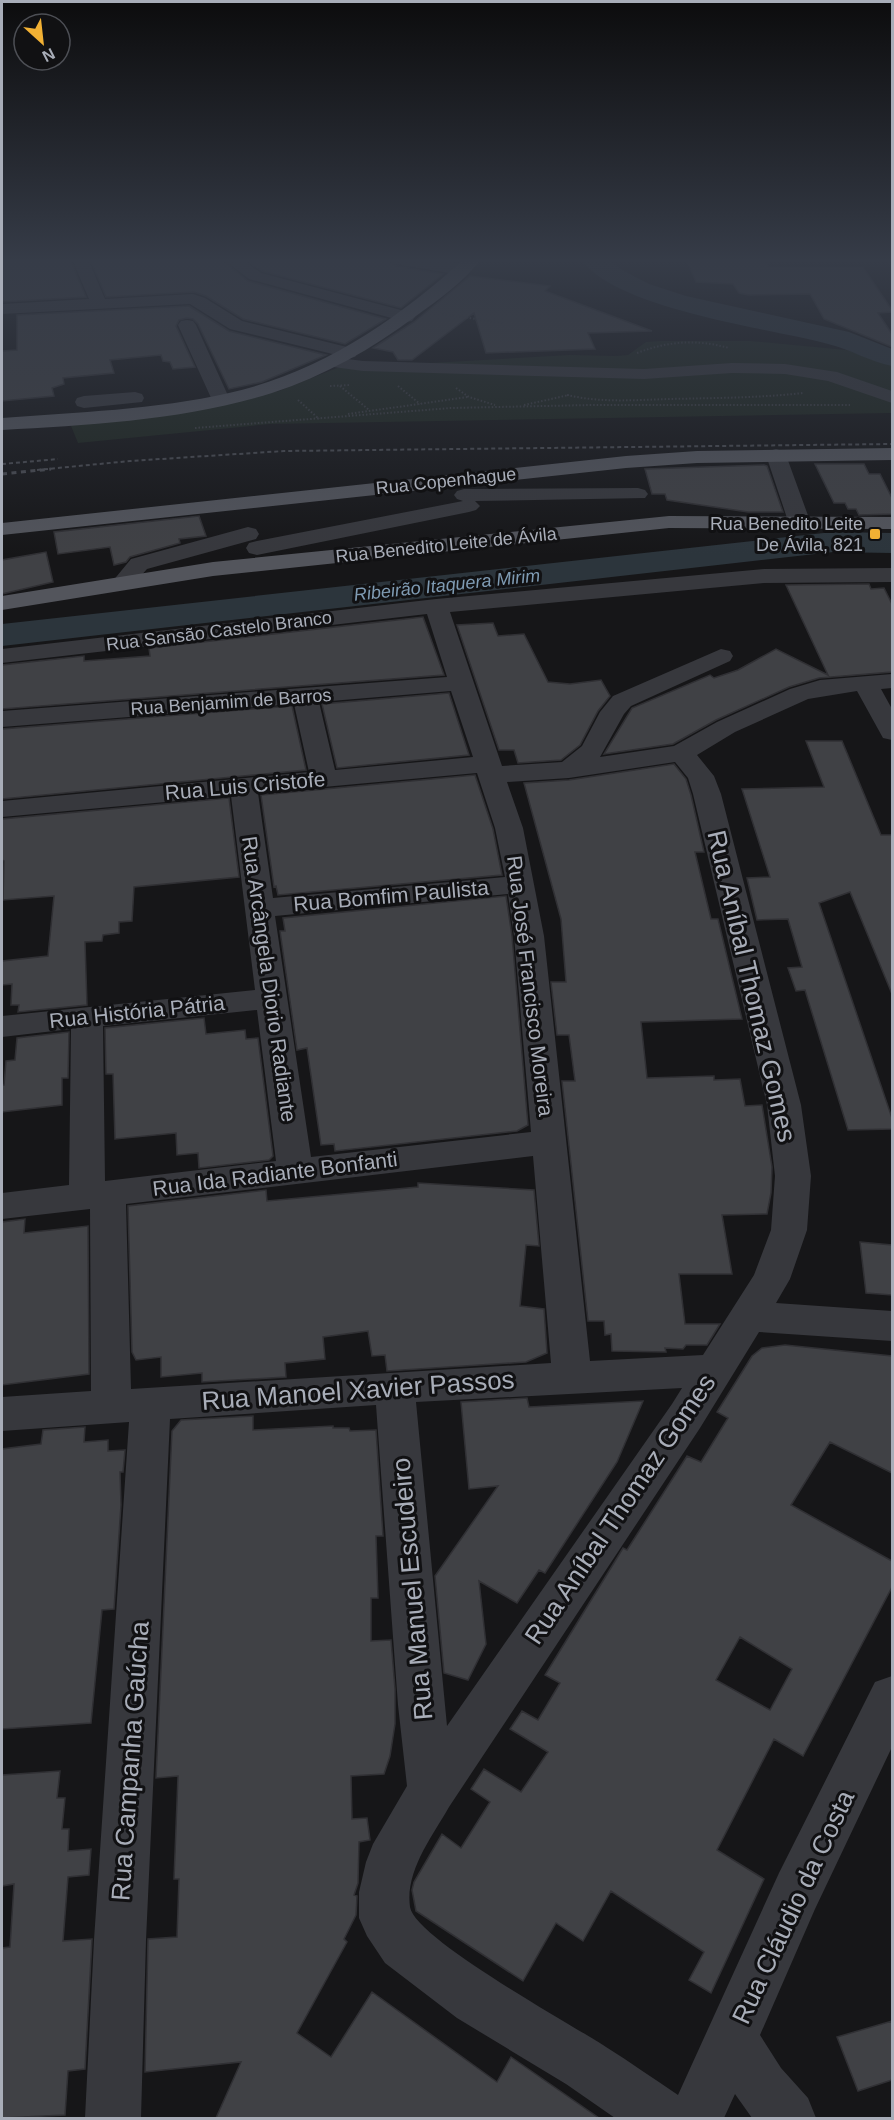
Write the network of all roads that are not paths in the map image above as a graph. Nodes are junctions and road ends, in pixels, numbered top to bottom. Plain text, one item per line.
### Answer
1 (202, 358) edge
2 (340, 358) edge
3 (332, 362) junction
4 (892, 397) edge
5 (135, 398) dead end
6 (221, 400) junction
7 (84, 402) dead end
8 (2, 424) edge
9 (892, 454) edge
10 (776, 455) junction
11 (626, 462) junction
12 (464, 494) junction
13 (638, 494) junction
14 (228, 504) junction
15 (799, 521) junction
16 (892, 523) edge
17 (651, 524) junction
18 (2, 529) edge
19 (481, 542) junction
20 (257, 549) junction
21 (892, 575) edge
22 (123, 582) junction
23 (2, 603) edge
24 (436, 606) junction
25 (2, 656) edge
26 (721, 656) dead end
27 (892, 681) edge
28 (866, 682) junction
29 (461, 683) junction
30 (305, 696) junction
31 (2, 719) edge
32 (892, 732) edge
33 (681, 753) junction
34 (490, 769) junction
35 (569, 770) junction
36 (324, 779) junction
37 (243, 787) junction
38 (2, 809) edge
39 (521, 884) junction
40 (260, 908) junction
41 (272, 998) junction
42 (87, 1016) junction
43 (2, 1026) edge
44 (549, 1142) junction
45 (295, 1172) junction
46 (98, 1195) junction
47 (2, 1206) edge
48 (748, 1316) junction
49 (892, 1326) edge
50 (714, 1370) junction
51 (572, 1377) junction
52 (395, 1387) junction
53 (130, 1405) junction
54 (2, 1414) edge
55 (889, 1712) edge
56 (432, 1790) junction
57 (731, 2039) junction
58 (113, 2118) edge
59 (663, 2118) edge
60 (696, 2118) edge
61 (788, 2118) edge

1 - 6 street
2 - 3 main road
3 - 4 street
3 - 6 main road
5 - 7 street
6 - 8 main road
9 - 10 main road, Rua Copenhague
10 - 11 main road, Rua Copenhague
10 - 15 street
11 - 12 main road, Rua Copenhague
11 - 13 street
12 - 13 street
12 - 14 main road, Rua Copenhague
12 - 19 street
12 - 20 street
13 - 17 street
14 - 18 main road, Rua Copenhague
14 - 20 street
15 - 16 main road, Rua Benedito Leite de Ávila
15 - 17 main road, Rua Benedito Leite de Ávila
17 - 19 main road, Rua Benedito Leite de Ávila
19 - 20 main road, Rua Benedito Leite de Ávila
20 - 22 main road, Rua Benedito Leite de Ávila
20 - 22 street
21 - 24 street, Rua Sansão Castelo Branco
22 - 23 main road, Rua Benedito Leite de Ávila
24 - 25 street, Rua Sansão Castelo Branco
24 - 29 street, Rua José Francisco Moreira
26 - 35 street
27 - 28 street
28 - 32 street
28 - 33 street
29 - 30 street, Rua Benjamim de Barros
29 - 34 street, Rua José Francisco Moreira
30 - 31 street, Rua Benjamim de Barros
30 - 36 street
33 - 35 street, Rua Luis Cristofe
33 - 48 street, Rua Aníbal Thomaz Gomes
34 - 35 street, Rua Luis Cristofe
34 - 36 street, Rua Luis Cristofe
34 - 39 street, Rua José Francisco Moreira
36 - 37 street, Rua Luis Cristofe
37 - 38 street, Rua Luis Cristofe
37 - 40 street, Rua Arcângela Diorio Radiante
39 - 40 street, Rua Bomfim Paulista
39 - 44 street, Rua José Francisco Moreira
40 - 41 street, Rua Arcângela Diorio Radiante
41 - 42 street, Rua História Pátria
41 - 45 street, Rua Arcângela Diorio Radiante
42 - 43 street, Rua História Pátria
42 - 46 street, Rua Campanha Gaúcha
44 - 45 street, Rua Ida Radiante Bonfanti
44 - 51 street, Rua José Francisco Moreira
45 - 46 street, Rua Ida Radiante Bonfanti
46 - 47 street, Rua Ida Radiante Bonfanti
46 - 53 street, Rua Campanha Gaúcha
48 - 49 street
48 - 50 street, Rua Aníbal Thomaz Gomes
50 - 51 street, Rua Manoel Xavier Passos
50 - 56 street, Rua Aníbal Thomaz Gomes
51 - 52 street, Rua Manoel Xavier Passos
52 - 53 street, Rua Manoel Xavier Passos
52 - 56 street, Rua Manuel Escudeiro
53 - 54 street, Rua Manoel Xavier Passos
53 - 58 street, Rua Campanha Gaúcha
55 - 57 street, Rua Cláudio da Costa
56 - 59 street, Rua Aníbal Thomaz Gomes
57 - 60 street, Rua Cláudio da Costa
57 - 61 street

